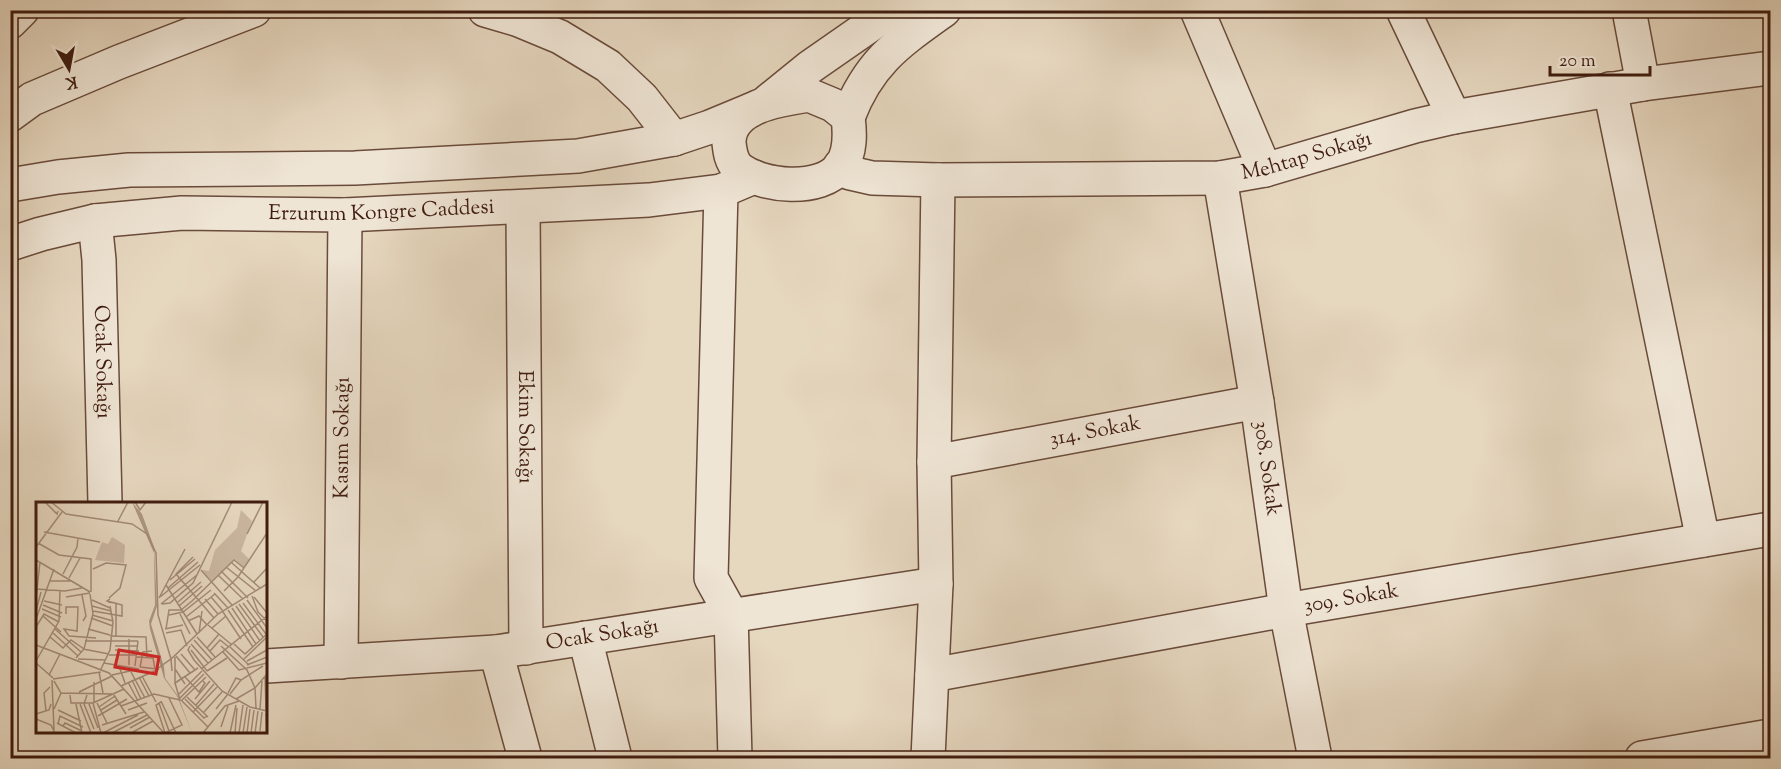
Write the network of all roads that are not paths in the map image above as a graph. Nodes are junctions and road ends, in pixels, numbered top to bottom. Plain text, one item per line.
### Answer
1 (22, 10) edge
2 (255, 10) edge
3 (485, 10) edge
4 (892, 10) edge
5 (944, 10) edge
6 (1197, 10) edge
7 (1403, 10) edge
8 (1629, 10) edge
9 (526, 15) edge
10 (10, 22) edge
11 (1770, 68) edge
12 (1643, 84) junction
13 (1610, 89) junction
14 (756, 108) junction
15 (10, 115) edge
16 (848, 117) junction
17 (1454, 117) junction
18 (674, 139) junction
19 (840, 166) junction
20 (1265, 170) junction
21 (754, 177) junction
22 (1220, 177) junction
23 (938, 180) junction
24 (10, 185) edge
25 (721, 190) junction
26 (523, 208) junction
27 (345, 215) junction
28 (95, 221) junction
29 (10, 244) edge
30 (1257, 402) junction
31 (934, 462) junction
32 (105, 502) edge
33 (1770, 529) edge
34 (1703, 540) junction
35 (936, 584) junction
36 (1286, 610) junction
37 (731, 614) junction
38 (585, 638) junction
39 (511, 650) junction
40 (341, 662) junction
41 (267, 666) edge
42 (932, 675) junction
43 (1770, 736) edge
44 (525, 759) edge
45 (615, 759) edge
46 (735, 759) edge
47 (928, 759) edge
48 (1316, 759) edge
49 (1642, 759) edge

1 - 10 street
2 - 15 street
3 - 9 street
4 - 14 street
5 - 16 street
6 - 20 street
7 - 17 street
8 - 12 street
9 - 18 street
11 - 12 street, Mehtap Sokağı
12 - 13 street, Mehtap Sokağı
13 - 17 street, Mehtap Sokağı
13 - 34 street
14 - 16 street
14 - 18 street, Erzurum Kongre Caddesi
14 - 21 street
16 - 19 street
17 - 20 street, Mehtap Sokağı
18 - 24 street, Erzurum Kongre Caddesi
19 - 21 street
19 - 23 street, Mehtap Sokağı
20 - 22 street, Mehtap Sokağı
21 - 25 street, Erzurum Kongre Caddesi
22 - 23 street, Mehtap Sokağı
22 - 30 street, 308. Sokak
23 - 31 street
25 - 26 street, Erzurum Kongre Caddesi
25 - 37 street
26 - 27 street, Erzurum Kongre Caddesi
26 - 39 street, Ekim Sokağı
27 - 28 street, Erzurum Kongre Caddesi
27 - 40 street, Kasım Sokağı
28 - 29 street, Erzurum Kongre Caddesi
28 - 32 street, Ocak Sokağı
30 - 31 street, 314. Sokak
30 - 36 street, 308. Sokak
31 - 35 street
33 - 34 street, 309. Sokak
34 - 36 street, 309. Sokak
35 - 37 street, Ocak Sokağı
35 - 42 street
36 - 42 street, 309. Sokak
36 - 48 street, 308. Sokak
37 - 38 street, Ocak Sokağı
37 - 46 street
38 - 39 street, Ocak Sokağı
38 - 45 street
39 - 40 street, Ocak Sokağı
39 - 44 street, Ekim Sokağı
40 - 41 street, Ocak Sokağı
42 - 47 street
43 - 49 street

